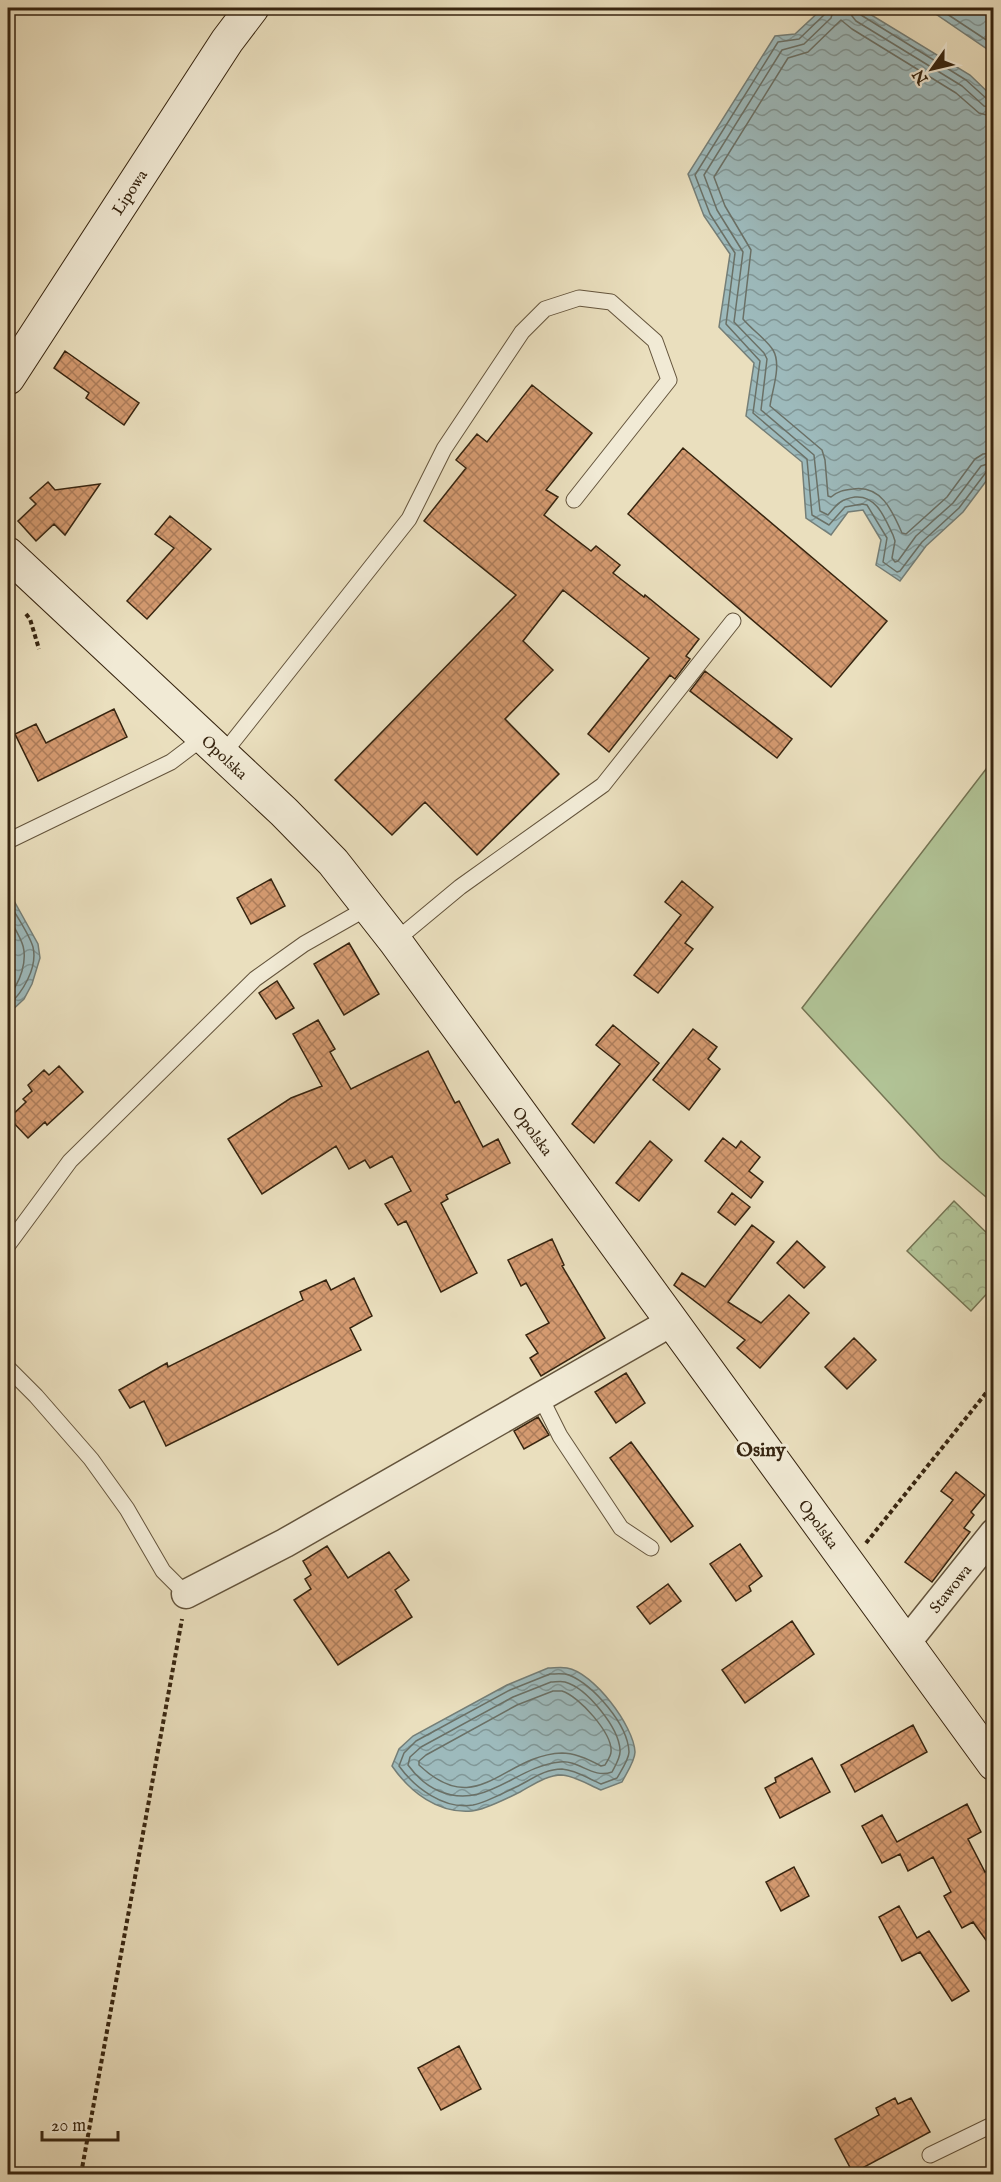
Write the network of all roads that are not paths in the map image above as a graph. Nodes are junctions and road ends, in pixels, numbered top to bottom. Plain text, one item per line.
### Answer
1 (252, 8) edge
2 (8, 378) edge
3 (574, 500) dead end
4 (8, 554) edge
5 (733, 621) dead end
6 (213, 746) junction
7 (8, 841) edge
8 (369, 907) junction
9 (395, 941) junction
10 (8, 1245) edge
11 (673, 1322) junction
12 (8, 1368) edge
13 (541, 1398) junction
14 (993, 1533) edge
15 (651, 1548) dead end
16 (186, 1594) joint
17 (906, 1643) junction
18 (993, 1764) edge
19 (993, 2124) edge
20 (930, 2155) dead end

1 - 2 street, Lipowa
3 - 6 lane
4 - 6 street, Opolska
5 - 9 lane
6 - 7 lane
6 - 8 street, Opolska
8 - 9 street, Opolska
8 - 10 lane
9 - 11 street, Opolska
11 - 13 street
11 - 17 street, Opolska
12 - 16 lane
13 - 15 lane
13 - 16 street
14 - 17 street, Stawowa
17 - 18 street, Opolska
19 - 20 lane

